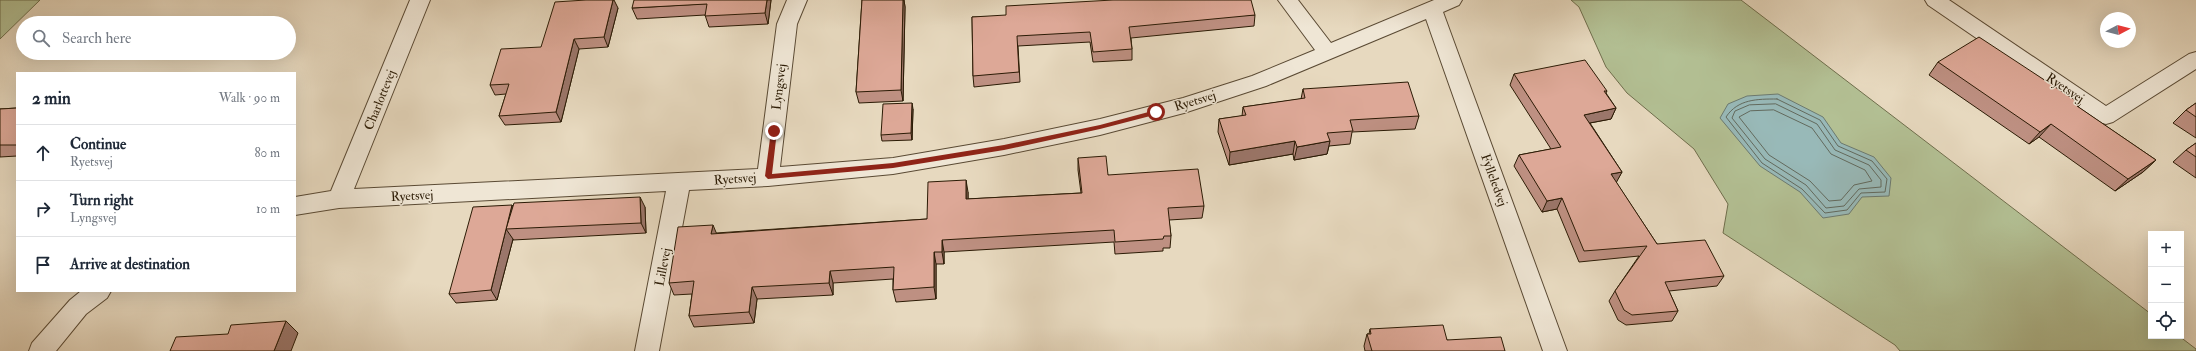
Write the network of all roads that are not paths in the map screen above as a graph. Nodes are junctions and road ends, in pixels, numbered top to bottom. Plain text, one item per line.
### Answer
1 (420, 0) edge
2 (797, 0) edge
3 (1288, 0) edge
4 (1452, 0) edge
5 (1935, 0) edge
6 (1432, 9) junction
7 (1328, 53) junction
8 (2196, 59) edge
9 (768, 176) junction
10 (679, 182) junction
11 (339, 199) junction
12 (296, 206) edge
13 (98, 292) edge
14 (41, 351) edge
15 (647, 351) edge
16 (1555, 351) edge

1 - 11 street, Charlottevej
2 - 9 street, Lyngsvej
3 - 7 street
4 - 6 street, Ryetsvej
5 - 8 street, Ryetsvej
6 - 7 street, Ryetsvej
6 - 16 street, Fylleledvej
7 - 9 street, Ryetsvej
9 - 10 street, Ryetsvej
10 - 11 street, Ryetsvej
10 - 15 street, Lillevej
11 - 12 street, Ryetsvej
13 - 14 street

